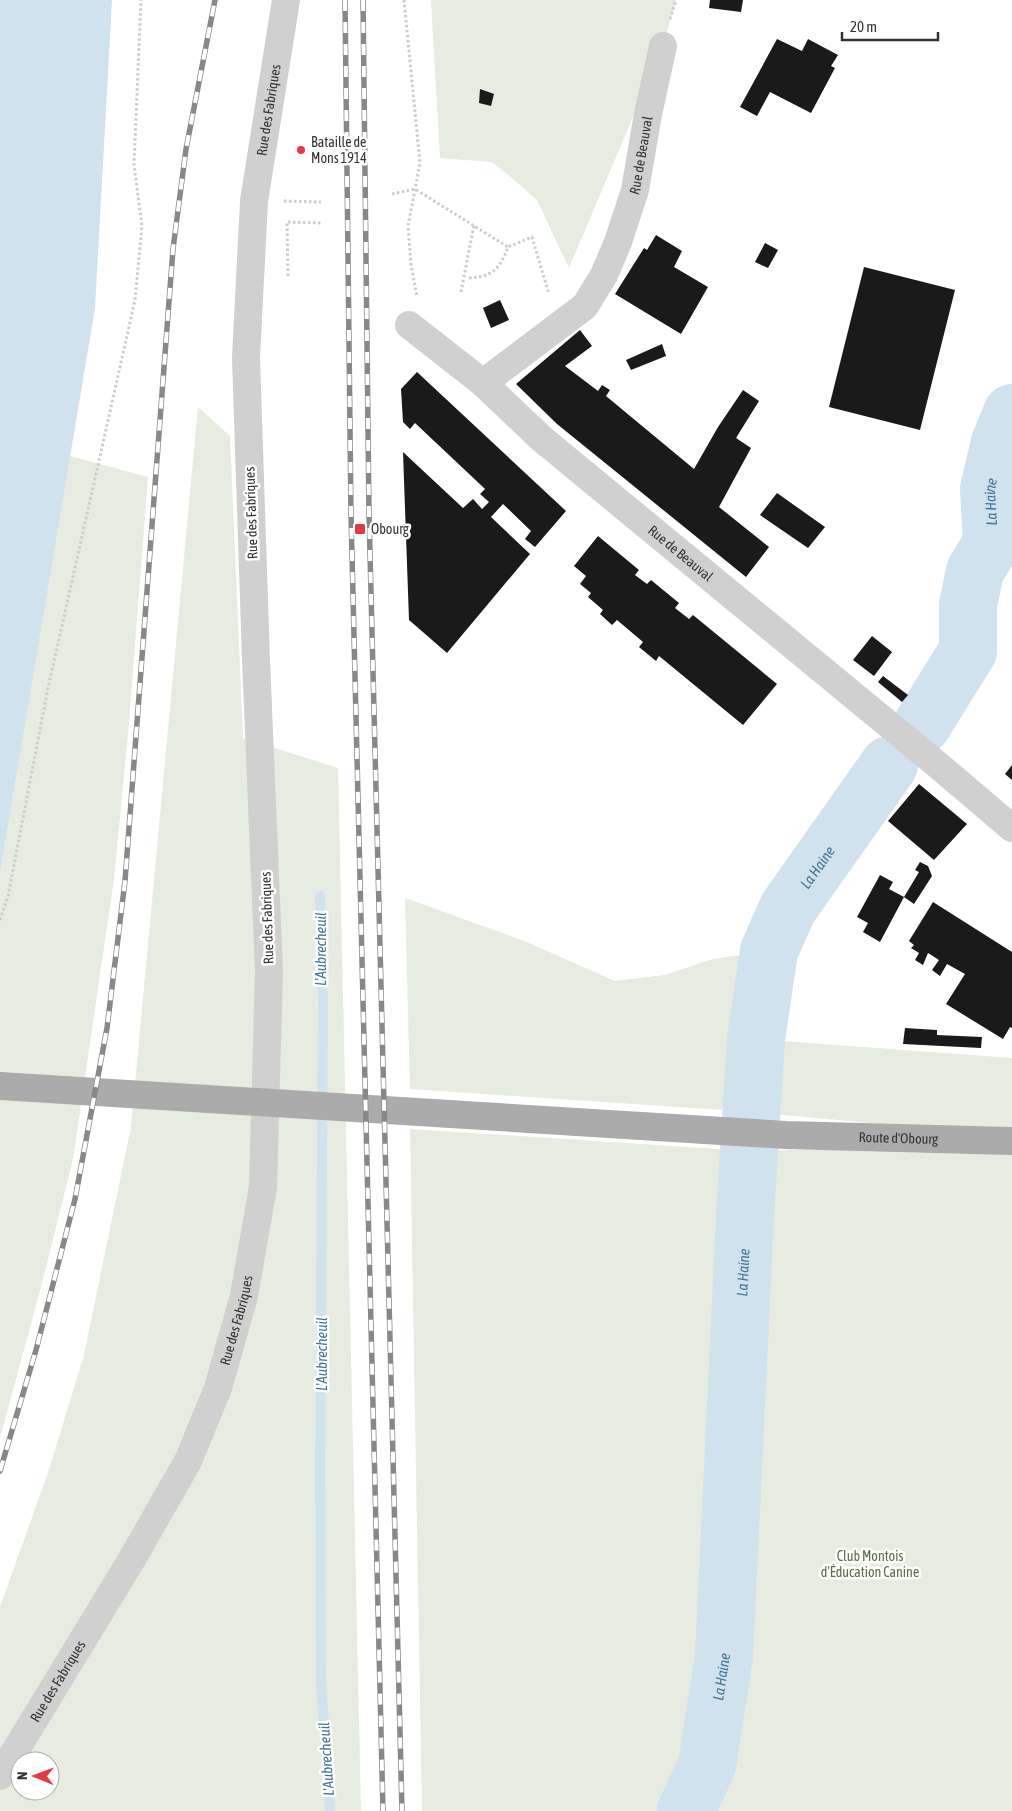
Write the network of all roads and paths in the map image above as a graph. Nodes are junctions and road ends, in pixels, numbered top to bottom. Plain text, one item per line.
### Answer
1 (140, 0) edge
2 (286, 0) edge
3 (404, 0) edge
4 (663, 46) dead end
5 (415, 189) junction
6 (392, 194) dead end
7 (322, 224) dead end
8 (474, 226) junction
9 (508, 247) junction
10 (288, 276) dead end
11 (469, 278) dead end
12 (461, 292) dead end
13 (409, 325) joint
14 (559, 326) junction
15 (483, 383) junction
16 (1012, 828) edge
17 (0, 920) edge
18 (0, 1086) edge
19 (1012, 1141) edge
20 (0, 1776) edge

1 - 17 path
2 - 20 street, Rue des Fabriques
3 - 5 path
4 - 14 street, Rue de Beauval
5 - 6 path
5 - 8 path
5 - 13 path
7 - 10 path
8 - 9 path
8 - 12 path
9 - 11 path
9 - 14 path
13 - 15 street, Rue de Beauval
14 - 15 street, Rue de Beauval
15 - 16 street, Rue de Beauval
18 - 19 main road, Route d'Obourg

